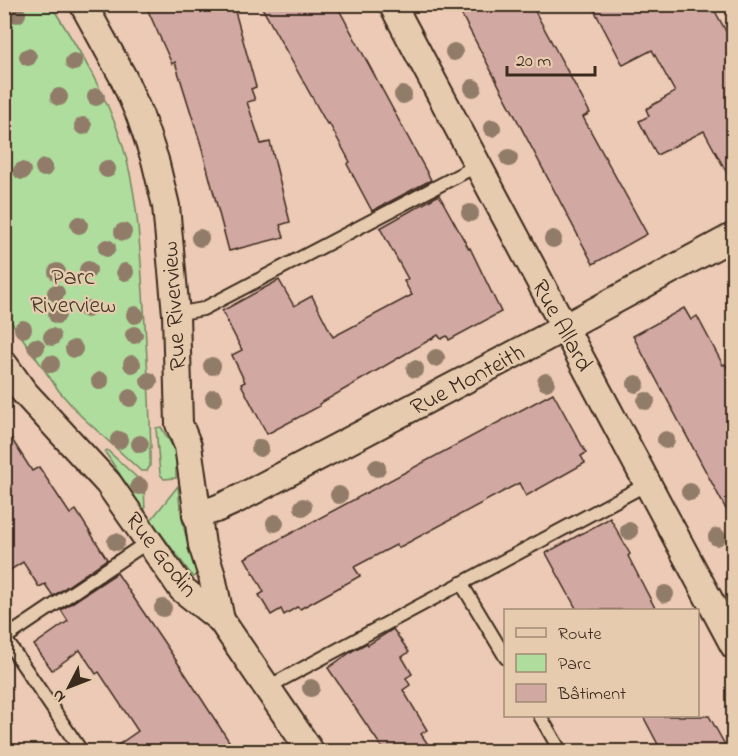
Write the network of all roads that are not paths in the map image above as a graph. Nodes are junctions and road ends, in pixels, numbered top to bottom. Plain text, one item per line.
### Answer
1 (83, 4) edge
2 (392, 4) edge
3 (478, 165) junction
4 (734, 236) edge
5 (176, 314) junction
6 (564, 327) junction
7 (4, 364) edge
8 (647, 484) junction
9 (196, 515) junction
10 (149, 541) junction
11 (461, 582) junction
12 (221, 620) junction
13 (5, 638) edge
14 (734, 646) edge
15 (504, 655) edge
16 (268, 687) junction
17 (541, 717) edge
18 (82, 752) edge
19 (311, 752) edge
20 (561, 752) edge

1 - 5 street, Rue Riverview
2 - 3 street, Rue Allard
3 - 5 lane
3 - 6 street, Rue Allard
4 - 6 street, Rue Monteith
5 - 9 street, Rue Riverview
6 - 8 street, Rue Allard
6 - 9 street, Rue Monteith
7 - 10 street, Rue Godin
8 - 11 lane
8 - 14 street, Rue Allard
9 - 12 street, Rue Riverview
10 - 12 street, Rue Godin
10 - 13 lane
11 - 15 lane
11 - 16 lane
12 - 16 street, Rue Godin
13 - 18 lane
16 - 19 street, Rue Godin
17 - 20 lane

